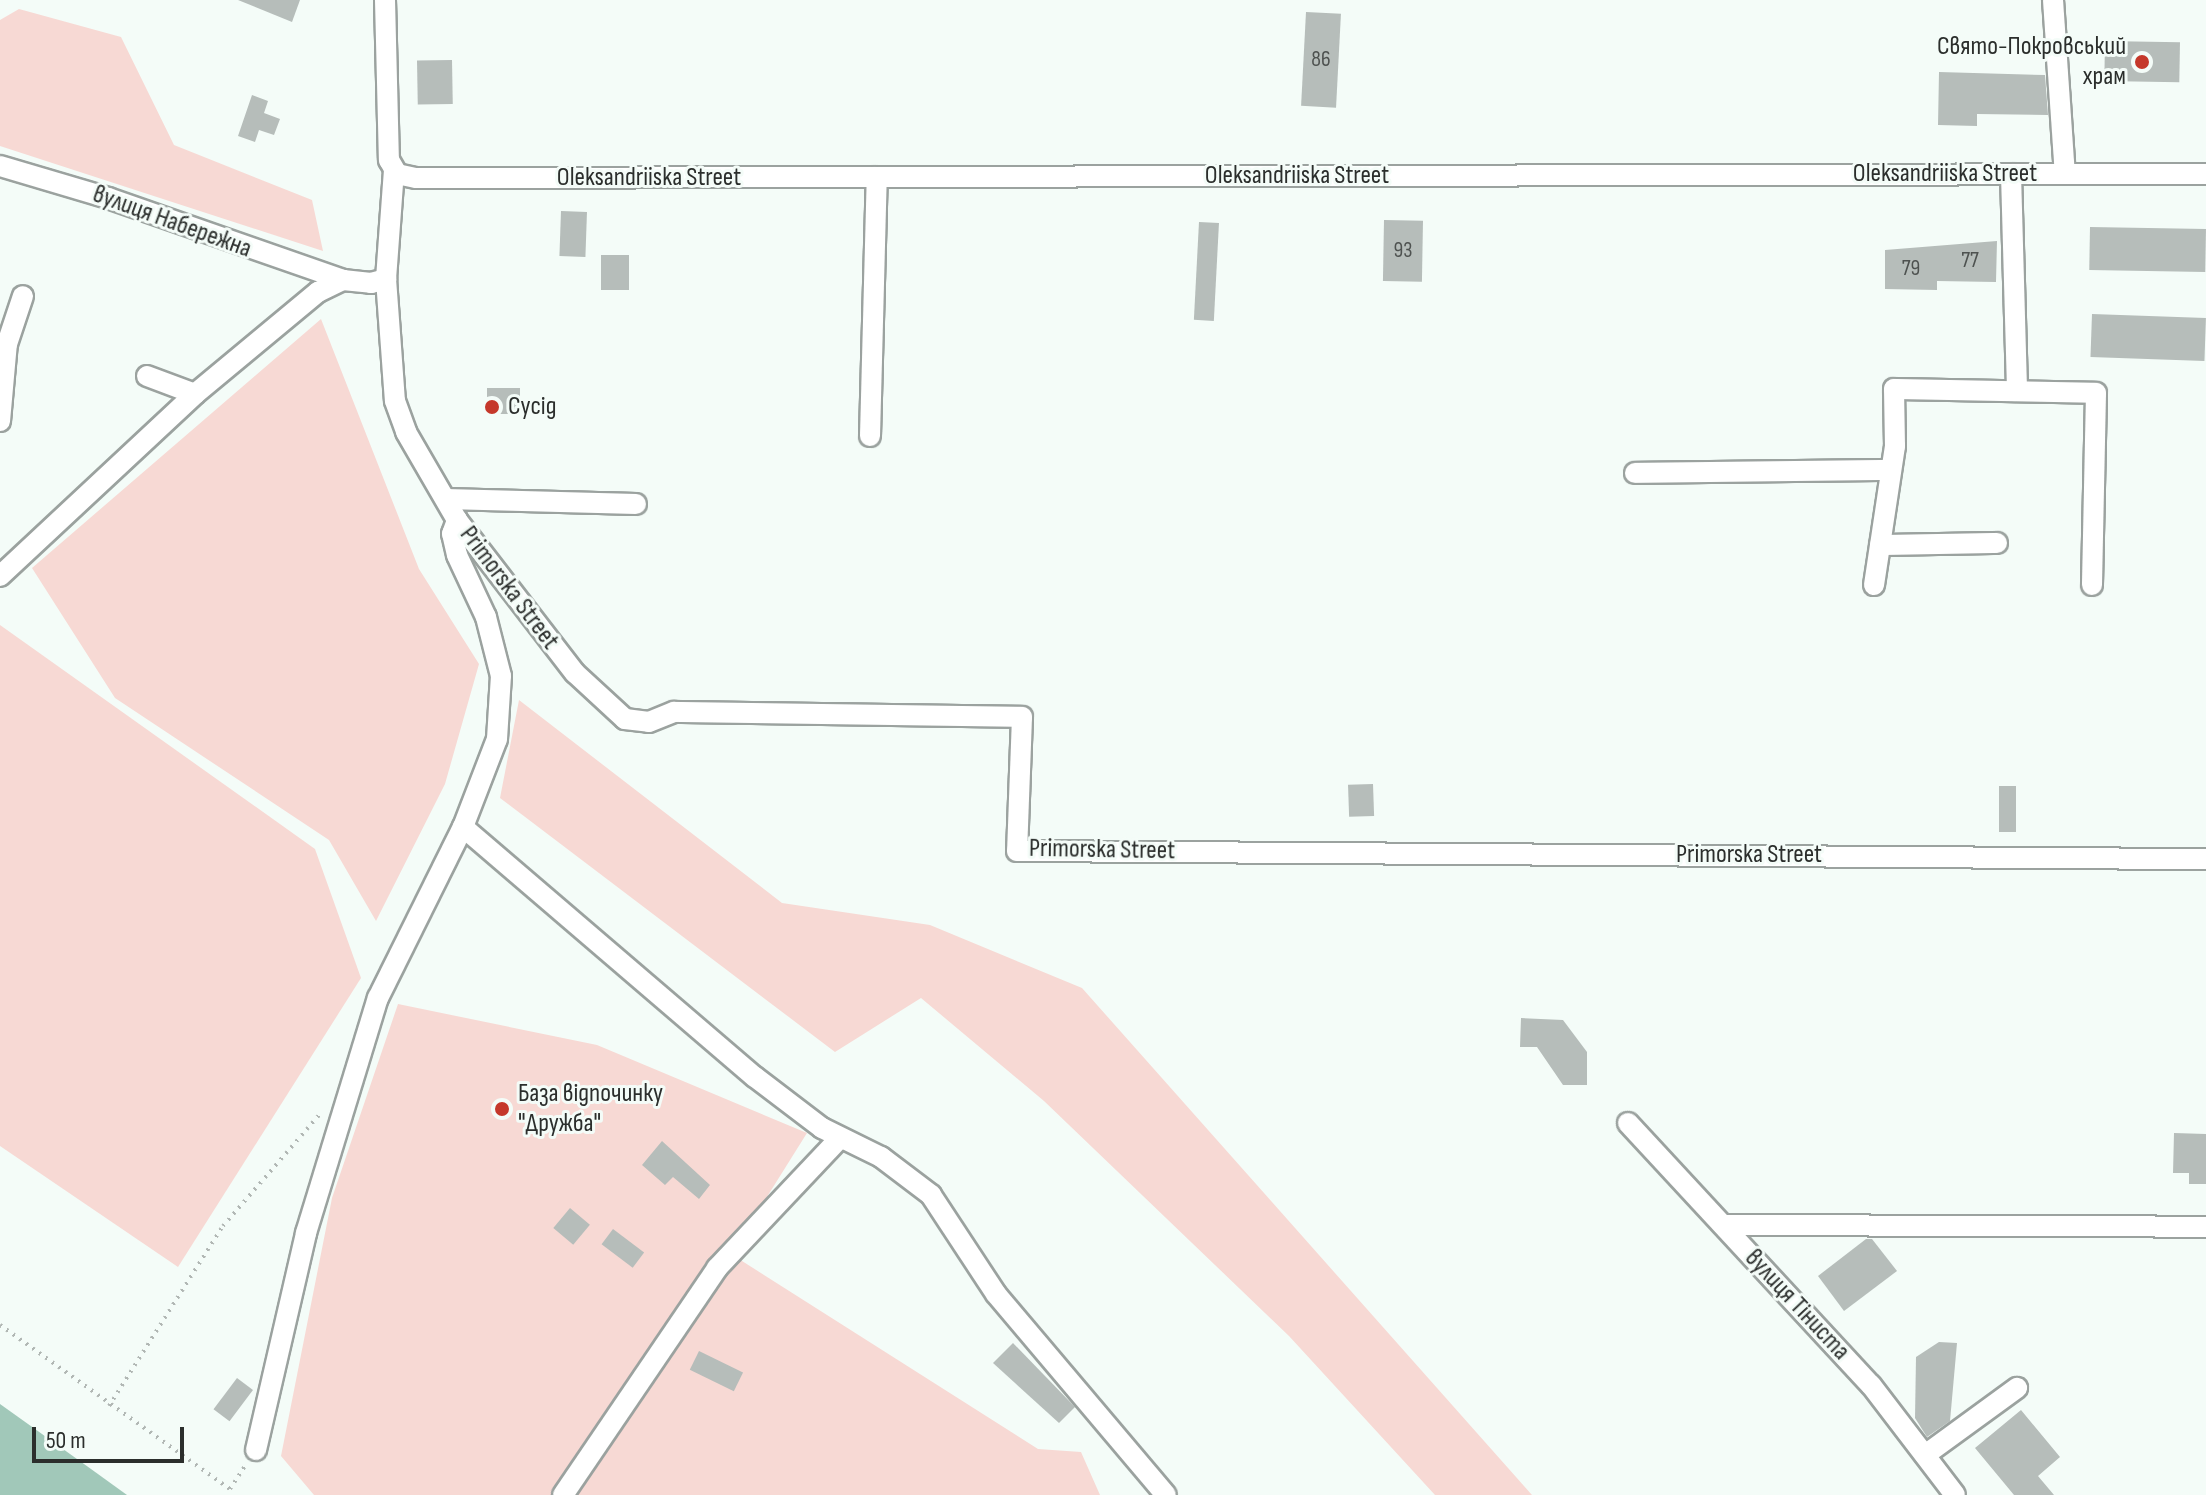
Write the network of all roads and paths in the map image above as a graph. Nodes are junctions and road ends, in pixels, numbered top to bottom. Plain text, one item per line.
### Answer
1 (385, 0) edge
2 (2053, 0) edge
3 (0, 166) edge
4 (392, 168) junction
5 (2011, 174) junction
6 (2065, 174) junction
7 (2206, 174) edge
8 (877, 177) junction
9 (386, 279) junction
10 (343, 280) junction
11 (23, 296) dead end
12 (7, 343) junction
13 (0, 363) edge
14 (147, 376) dead end
15 (2017, 391) junction
16 (195, 394) junction
17 (0, 421) edge
18 (870, 436) dead end
19 (1891, 470) junction
20 (1635, 473) dead end
21 (446, 499) junction
22 (636, 504) dead end
23 (457, 520) junction
24 (1997, 543) dead end
25 (1880, 545) junction
26 (0, 576) edge
27 (1874, 585) dead end
28 (2092, 585) dead end
29 (463, 827) junction
30 (2206, 859) edge
31 (350, 1090) junction
32 (1628, 1123) dead end
33 (839, 1139) junction
34 (1723, 1225) junction
35 (2206, 1227) edge
36 (0, 1325) edge
37 (2017, 1388) dead end
38 (109, 1406) junction
39 (256, 1450) joint
40 (1925, 1455) junction
41 (563, 1495) edge
42 (1166, 1495) edge
43 (1955, 1495) edge

1 - 4 street
2 - 6 street
3 - 10 street, вулиця Набережна
4 - 8 street, Oleksandriiska Street
4 - 9 street
5 - 6 street, Oleksandriiska Street
5 - 8 street, Oleksandriiska Street
5 - 15 street
6 - 7 street, Oleksandriiska Street
8 - 18 street
9 - 10 street
9 - 21 street
10 - 16 street
11 - 12 street
12 - 13 street
12 - 17 street
14 - 16 street
15 - 19 street
15 - 28 street
16 - 26 street
19 - 20 street
19 - 25 street
21 - 22 street
21 - 23 street
23 - 29 street, Primorska Street
23 - 30 street, Primorska Street
24 - 25 street
25 - 27 street
29 - 31 street, Primorska Street
29 - 33 street
31 - 38 path
31 - 39 street, Primorska Street
32 - 34 street, вулиця Тіниста
33 - 41 street
33 - 42 street
34 - 35 street
34 - 40 street, вулиця Тіниста
36 - 38 path
37 - 40 street
38 - 39 path
40 - 43 street, вулиця Тіниста

